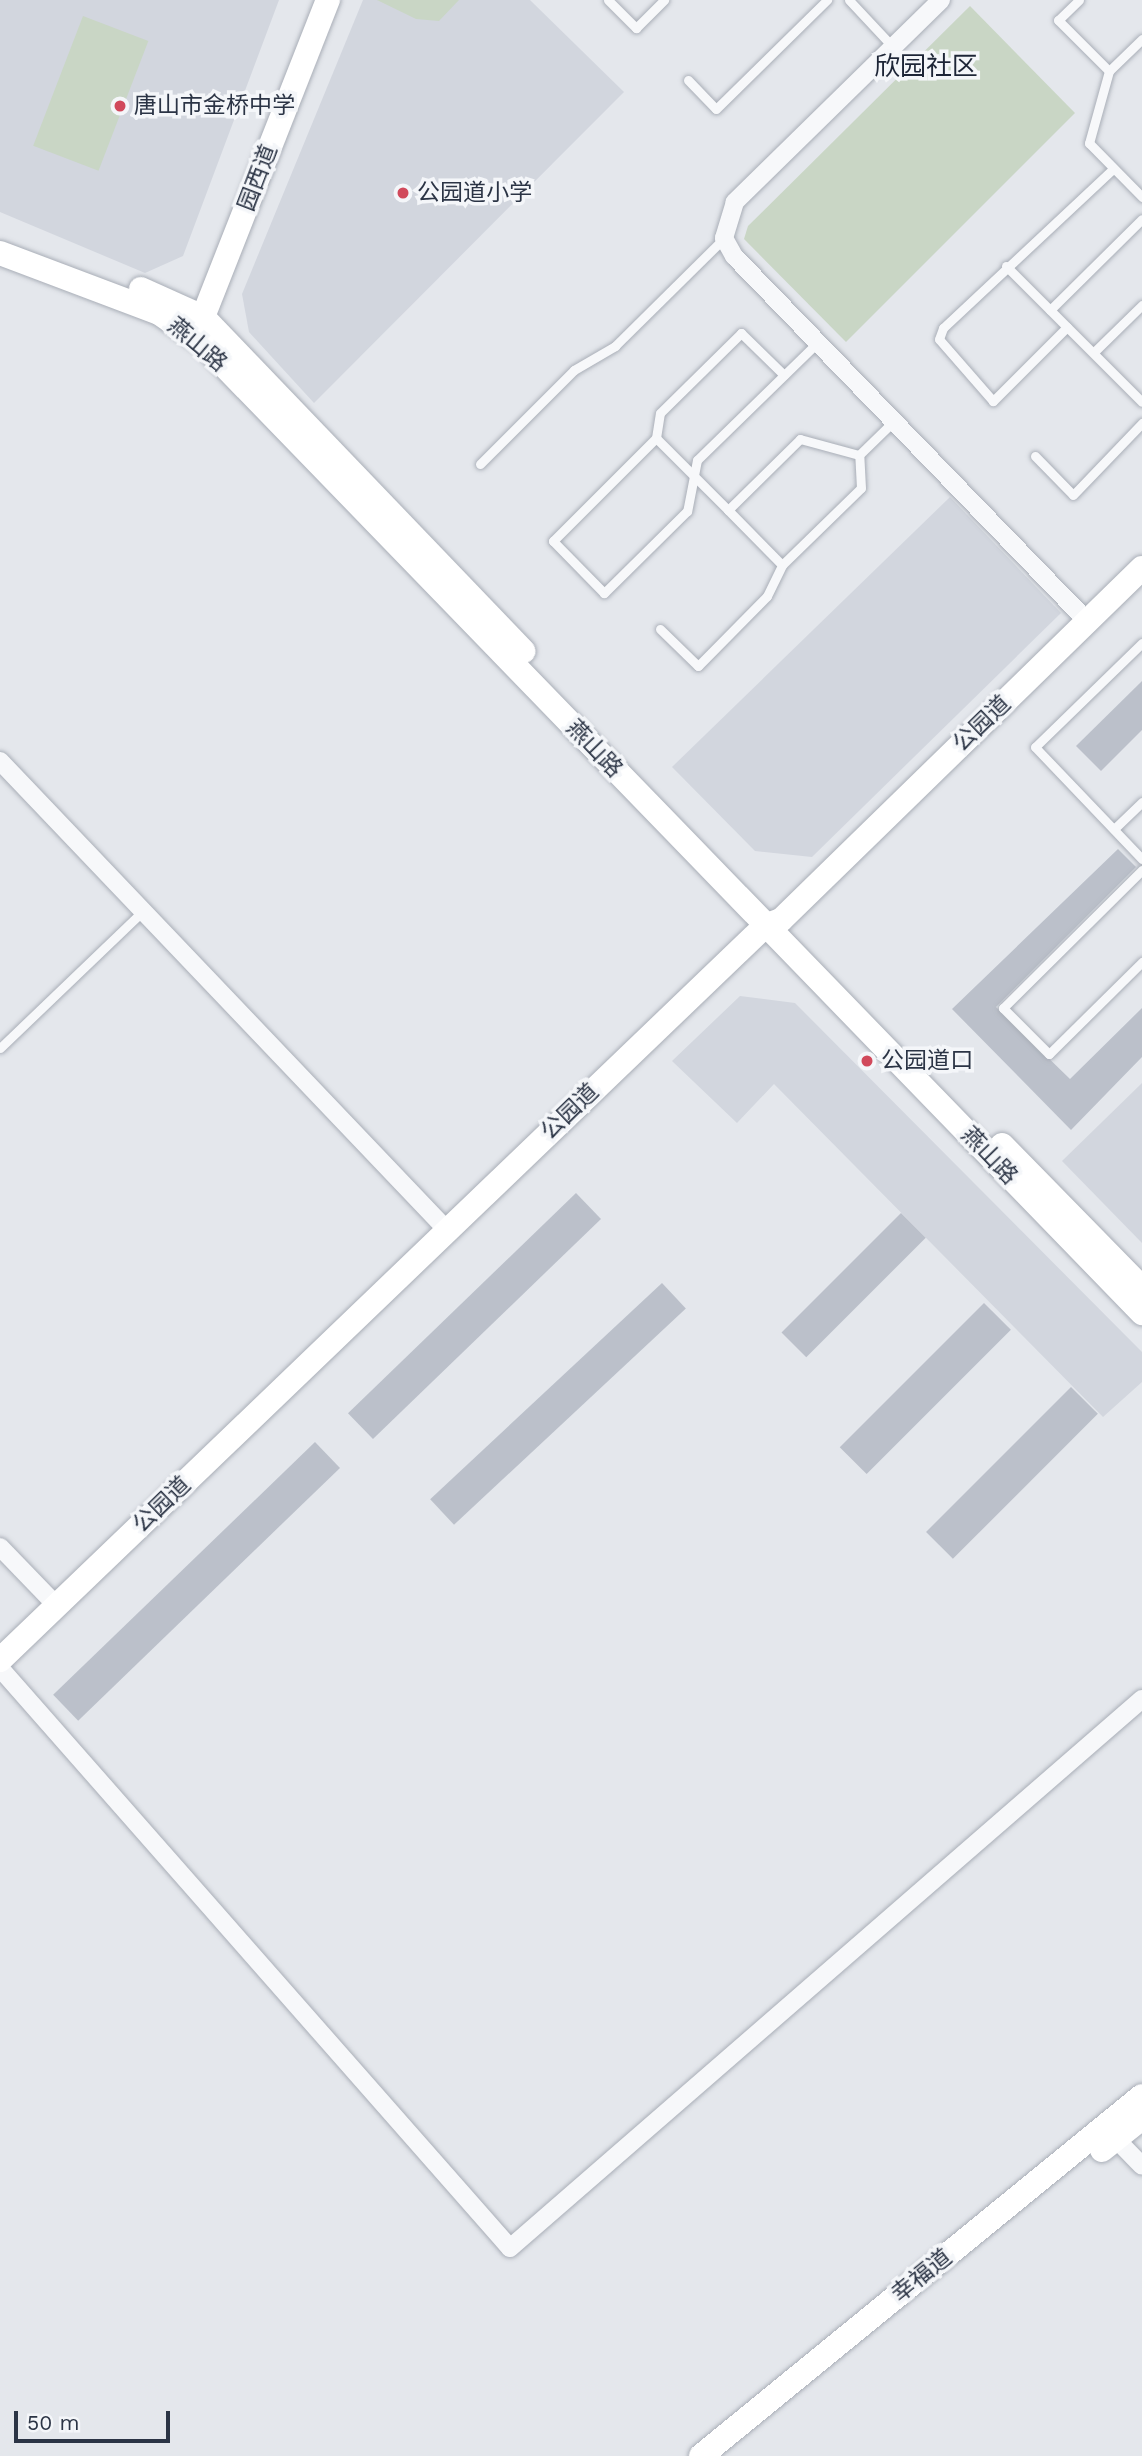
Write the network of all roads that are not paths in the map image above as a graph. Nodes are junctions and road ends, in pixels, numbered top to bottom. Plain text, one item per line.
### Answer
1 (328, 0) edge
2 (608, 0) edge
3 (664, 0) edge
4 (827, 0) edge
5 (849, 0) edge
6 (941, 0) edge
7 (1079, 0) edge
8 (1142, 39) edge
9 (893, 47) junction
10 (1109, 71) junction
11 (688, 80) dead end
12 (1113, 169) junction
13 (1142, 197) edge
14 (1142, 219) edge
15 (0, 235) edge
16 (724, 238) junction
17 (0, 253) edge
18 (1006, 266) junction
19 (1142, 305) edge
20 (1050, 310) junction
21 (203, 317) junction
22 (1067, 327) junction
23 (818, 342) junction
24 (1094, 352) junction
25 (784, 376) junction
26 (1142, 402) edge
27 (894, 421) junction
28 (1142, 423) edge
29 (656, 438) junction
30 (859, 455) junction
31 (1035, 456) dead end
32 (480, 464) dead end
33 (694, 476) junction
34 (728, 510) junction
35 (782, 565) junction
36 (1142, 568) edge
37 (1087, 621) junction
38 (660, 629) dead end
39 (1142, 643) edge
40 (0, 761) edge
41 (1142, 802) edge
42 (1114, 829) junction
43 (1142, 859) edge
44 (1142, 870) edge
45 (143, 911) junction
46 (773, 923) junction
47 (1142, 962) edge
48 (0, 1048) edge
49 (447, 1230) junction
50 (1142, 1288) edge
51 (1142, 1314) edge
52 (0, 1547) edge
53 (57, 1606) junction
54 (0, 1660) edge
55 (0, 1668) edge
56 (1142, 1699) edge
57 (1142, 2095) edge
58 (1142, 2118) edge
59 (1116, 2139) junction
60 (1142, 2166) edge
61 (701, 2456) edge
62 (727, 2456) edge

1 - 21 main road, 园西道
2 - 3 lane
4 - 11 lane
5 - 9 lane
6 - 9 street
7 - 10 lane
8 - 10 lane
9 - 16 street
10 - 12 lane
12 - 13 lane
12 - 18 lane
14 - 20 lane
15 - 21 main road, 燕山路
16 - 23 street
16 - 32 lane
17 - 46 main road, 燕山路
18 - 20 lane
18 - 22 lane
19 - 24 lane
20 - 22 lane
21 - 46 main road, 燕山路
22 - 24 lane
23 - 25 lane
23 - 27 street
24 - 26 lane
25 - 29 lane
25 - 33 lane
27 - 30 lane
27 - 37 street
28 - 31 lane
29 - 33 lane
29 - 33 lane
30 - 34 lane
30 - 35 lane
33 - 34 lane
34 - 35 lane
35 - 38 lane
36 - 37 main road, 公园道
37 - 46 main road, 公园道
39 - 42 lane
40 - 45 street
41 - 42 lane
42 - 43 lane
44 - 47 lane
45 - 48 lane
45 - 49 street
46 - 49 main road, 公园道
46 - 50 main road, 燕山路
46 - 51 main road, 燕山路
49 - 53 main road, 公园道
52 - 53 street
53 - 54 main road, 公园道
55 - 56 street
57 - 61 main road, 幸福道
58 - 59 main road, 幸福道
59 - 60 street
59 - 62 main road, 幸福道

